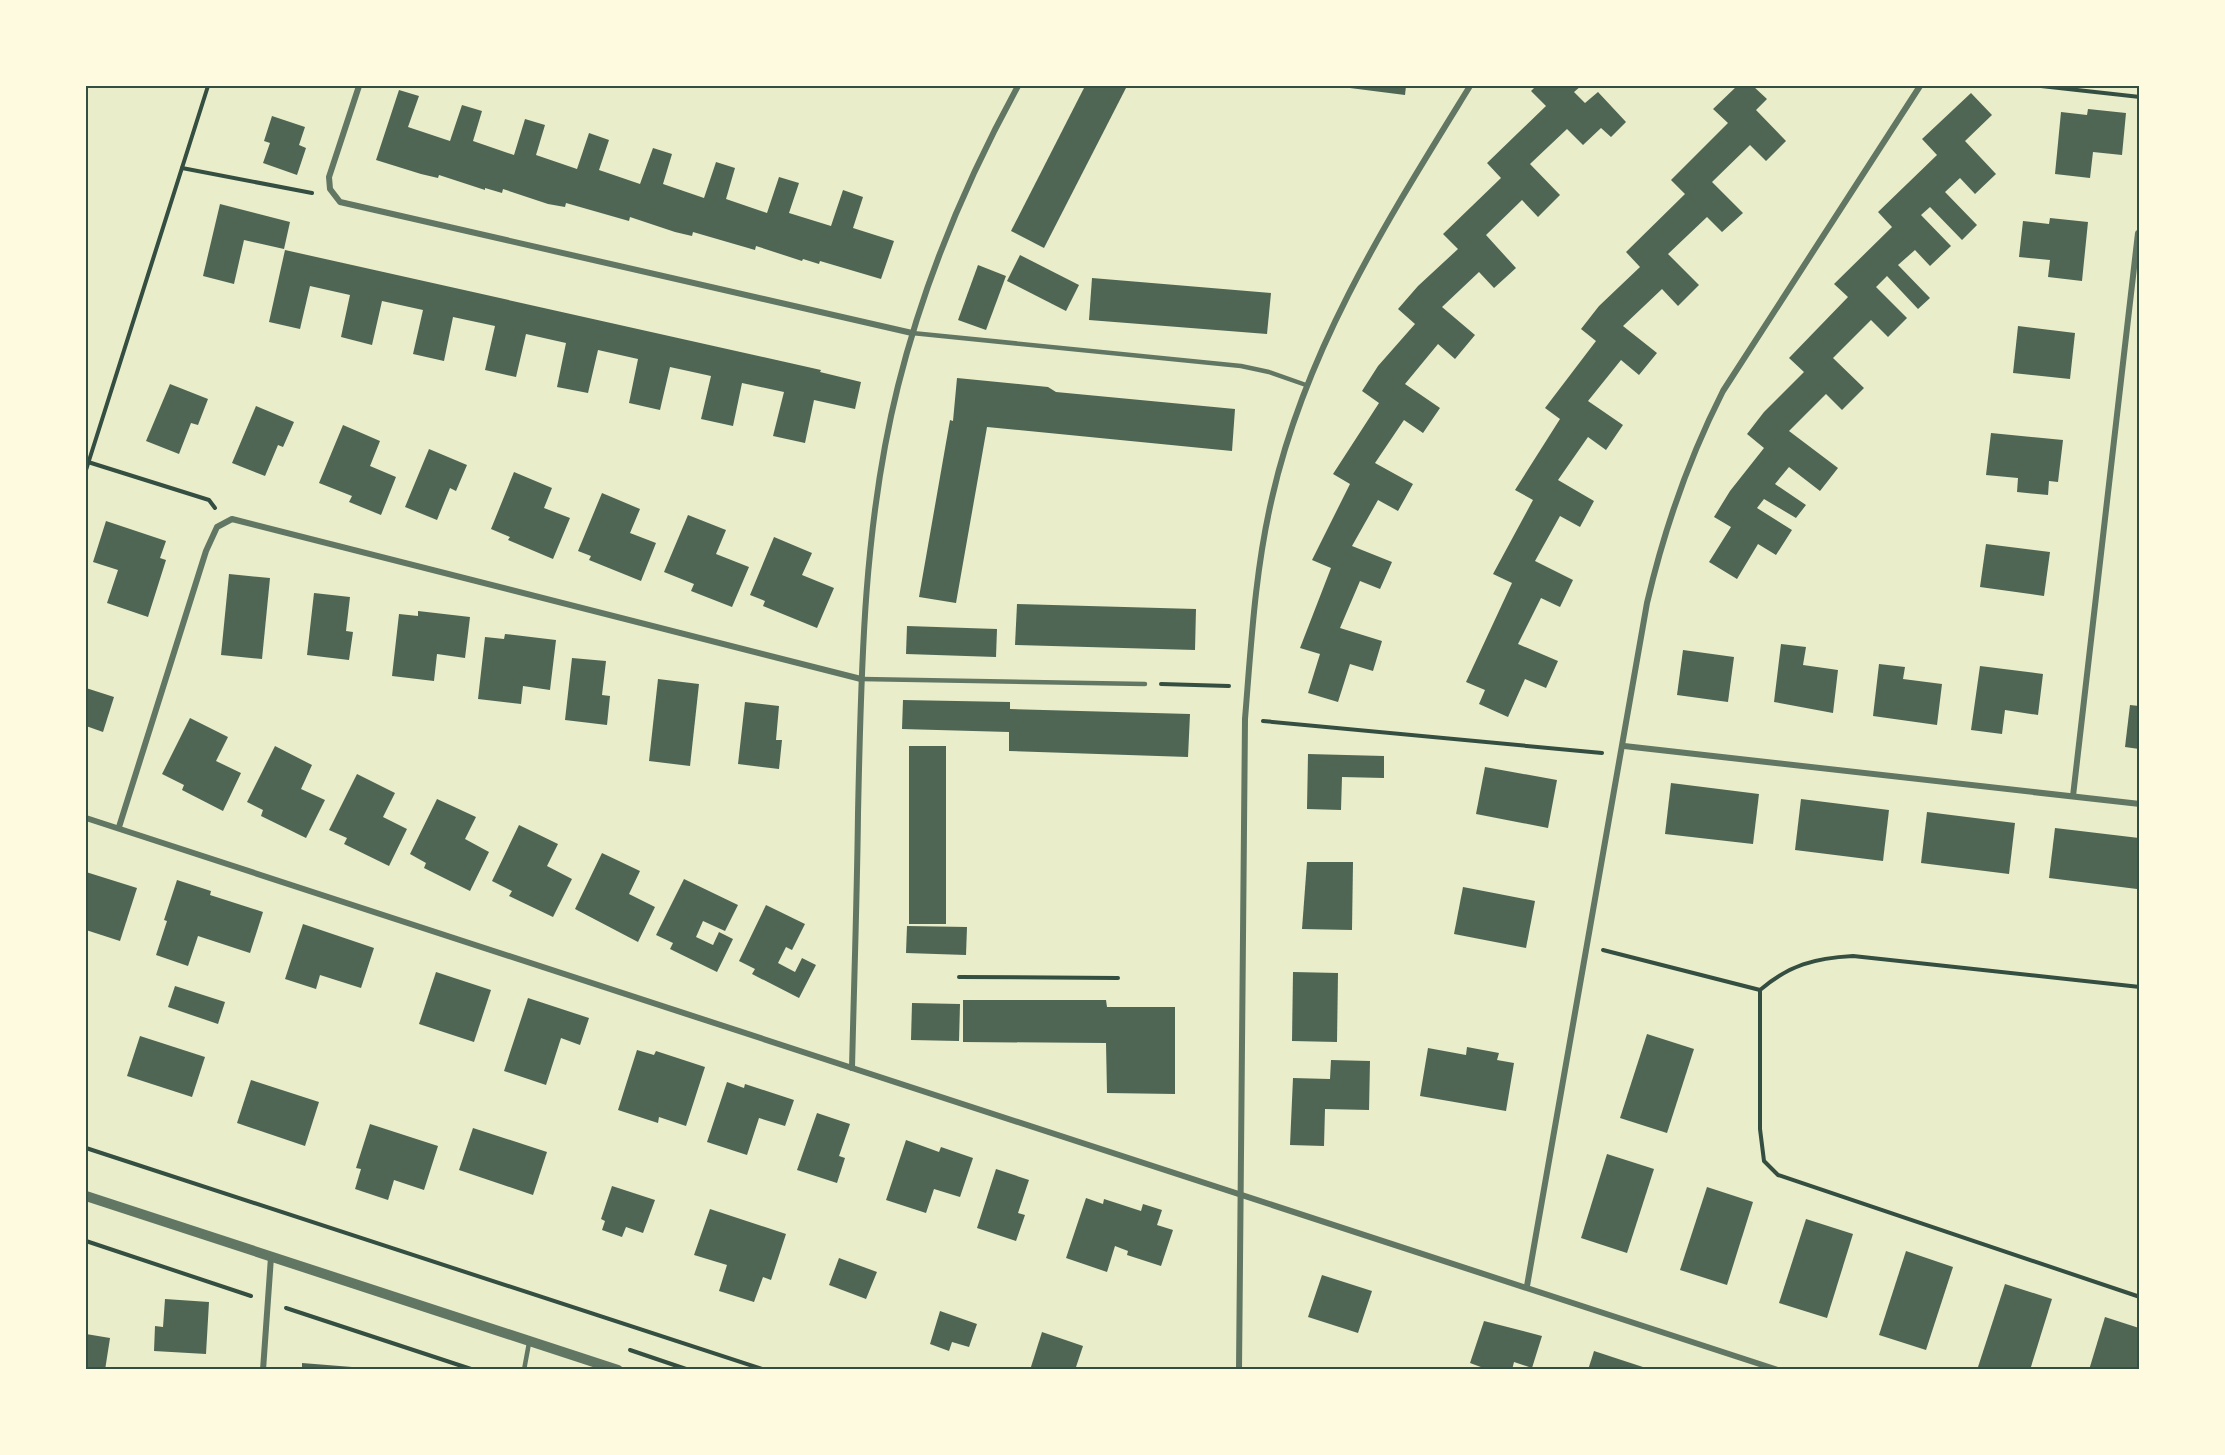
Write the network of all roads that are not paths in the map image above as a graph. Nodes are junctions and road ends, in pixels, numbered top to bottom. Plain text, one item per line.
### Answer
1 (359, 86) edge
2 (1018, 86) edge
3 (1470, 86) edge
4 (1920, 86) edge
5 (2138, 233) dead end
6 (912, 333) junction
7 (1306, 385) junction
8 (861, 679) junction
9 (1145, 684) road end
10 (1624, 746) junction
11 (2073, 796) junction
12 (2139, 804) edge
13 (86, 818) edge
14 (119, 828) junction
15 (852, 1068) junction
16 (1239, 1194) junction
17 (86, 1196) edge
18 (271, 1257) junction
19 (1527, 1286) junction
20 (530, 1341) junction
21 (263, 1370) edge
22 (524, 1370) edge
23 (618, 1370) edge
24 (1239, 1370) edge
25 (1778, 1370) edge

1 - 6 street
2 - 6 street
3 - 7 street
4 - 10 street
5 - 11 street
6 - 7 lane
6 - 8 street
7 - 16 street
8 - 9 lane
8 - 14 street
8 - 15 street
10 - 11 street
10 - 19 street
11 - 12 street
13 - 14 street
14 - 15 street
15 - 16 street
16 - 19 street
16 - 24 street
17 - 18 street
18 - 20 street
18 - 21 street
19 - 25 street
20 - 22 lane
20 - 23 street

